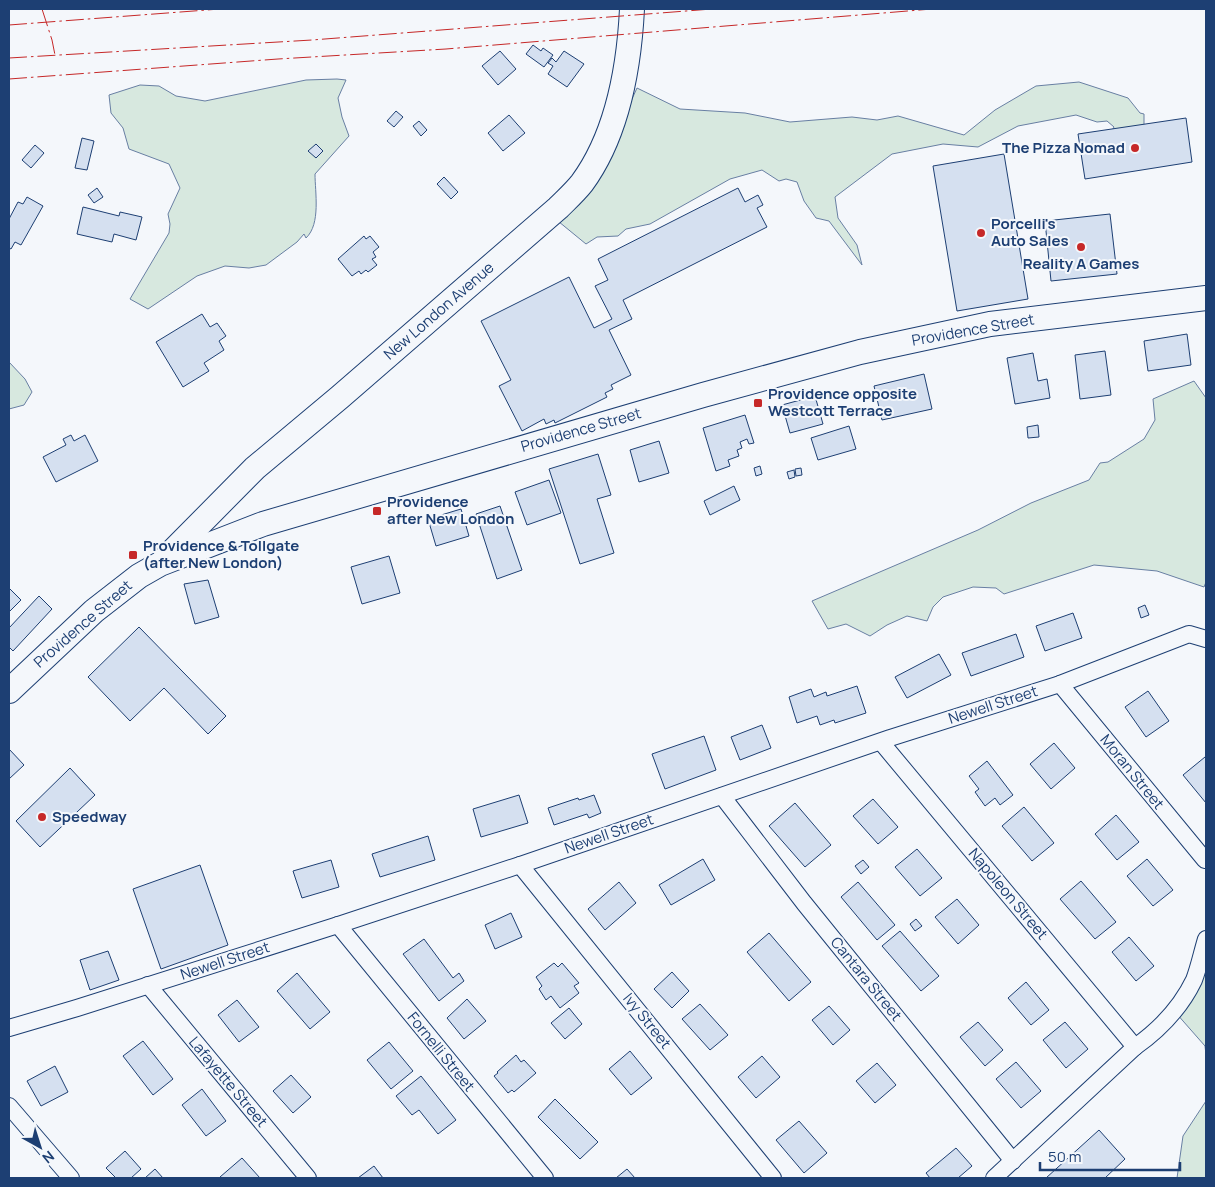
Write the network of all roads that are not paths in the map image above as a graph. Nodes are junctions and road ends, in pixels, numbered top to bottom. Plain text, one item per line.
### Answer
1 (632, 9) edge
2 (1206, 298) edge
3 (160, 564) junction
4 (1206, 639) edge
5 (1060, 684) junction
6 (9, 691) edge
7 (881, 742) junction
8 (722, 796) junction
9 (1206, 861) edge
10 (520, 865) junction
11 (338, 925) junction
12 (1206, 939) edge
13 (148, 985) junction
14 (9, 1028) edge
15 (1135, 1046) junction
16 (9, 1106) edge
17 (1013, 1160) junction
18 (71, 1178) edge
19 (308, 1178) edge
20 (545, 1178) edge
21 (773, 1178) edge
22 (994, 1178) edge

1 - 3 main road, New London Avenue
2 - 3 main road, Providence Street
3 - 6 main road, Providence Street
4 - 5 street, Newell Street
5 - 7 street, Newell Street
5 - 9 street, Moran Street
7 - 8 street, Newell Street
7 - 15 street, Napoleon Street
8 - 10 street, Newell Street
8 - 17 street, Cantara Street
10 - 11 street, Newell Street
10 - 21 street, Ivy Street
11 - 13 street, Newell Street
11 - 20 street, Fornelli Street
12 - 15 street
13 - 14 street, Newell Street
13 - 19 street, Lafayette Street
15 - 17 street
16 - 18 street
17 - 22 street

